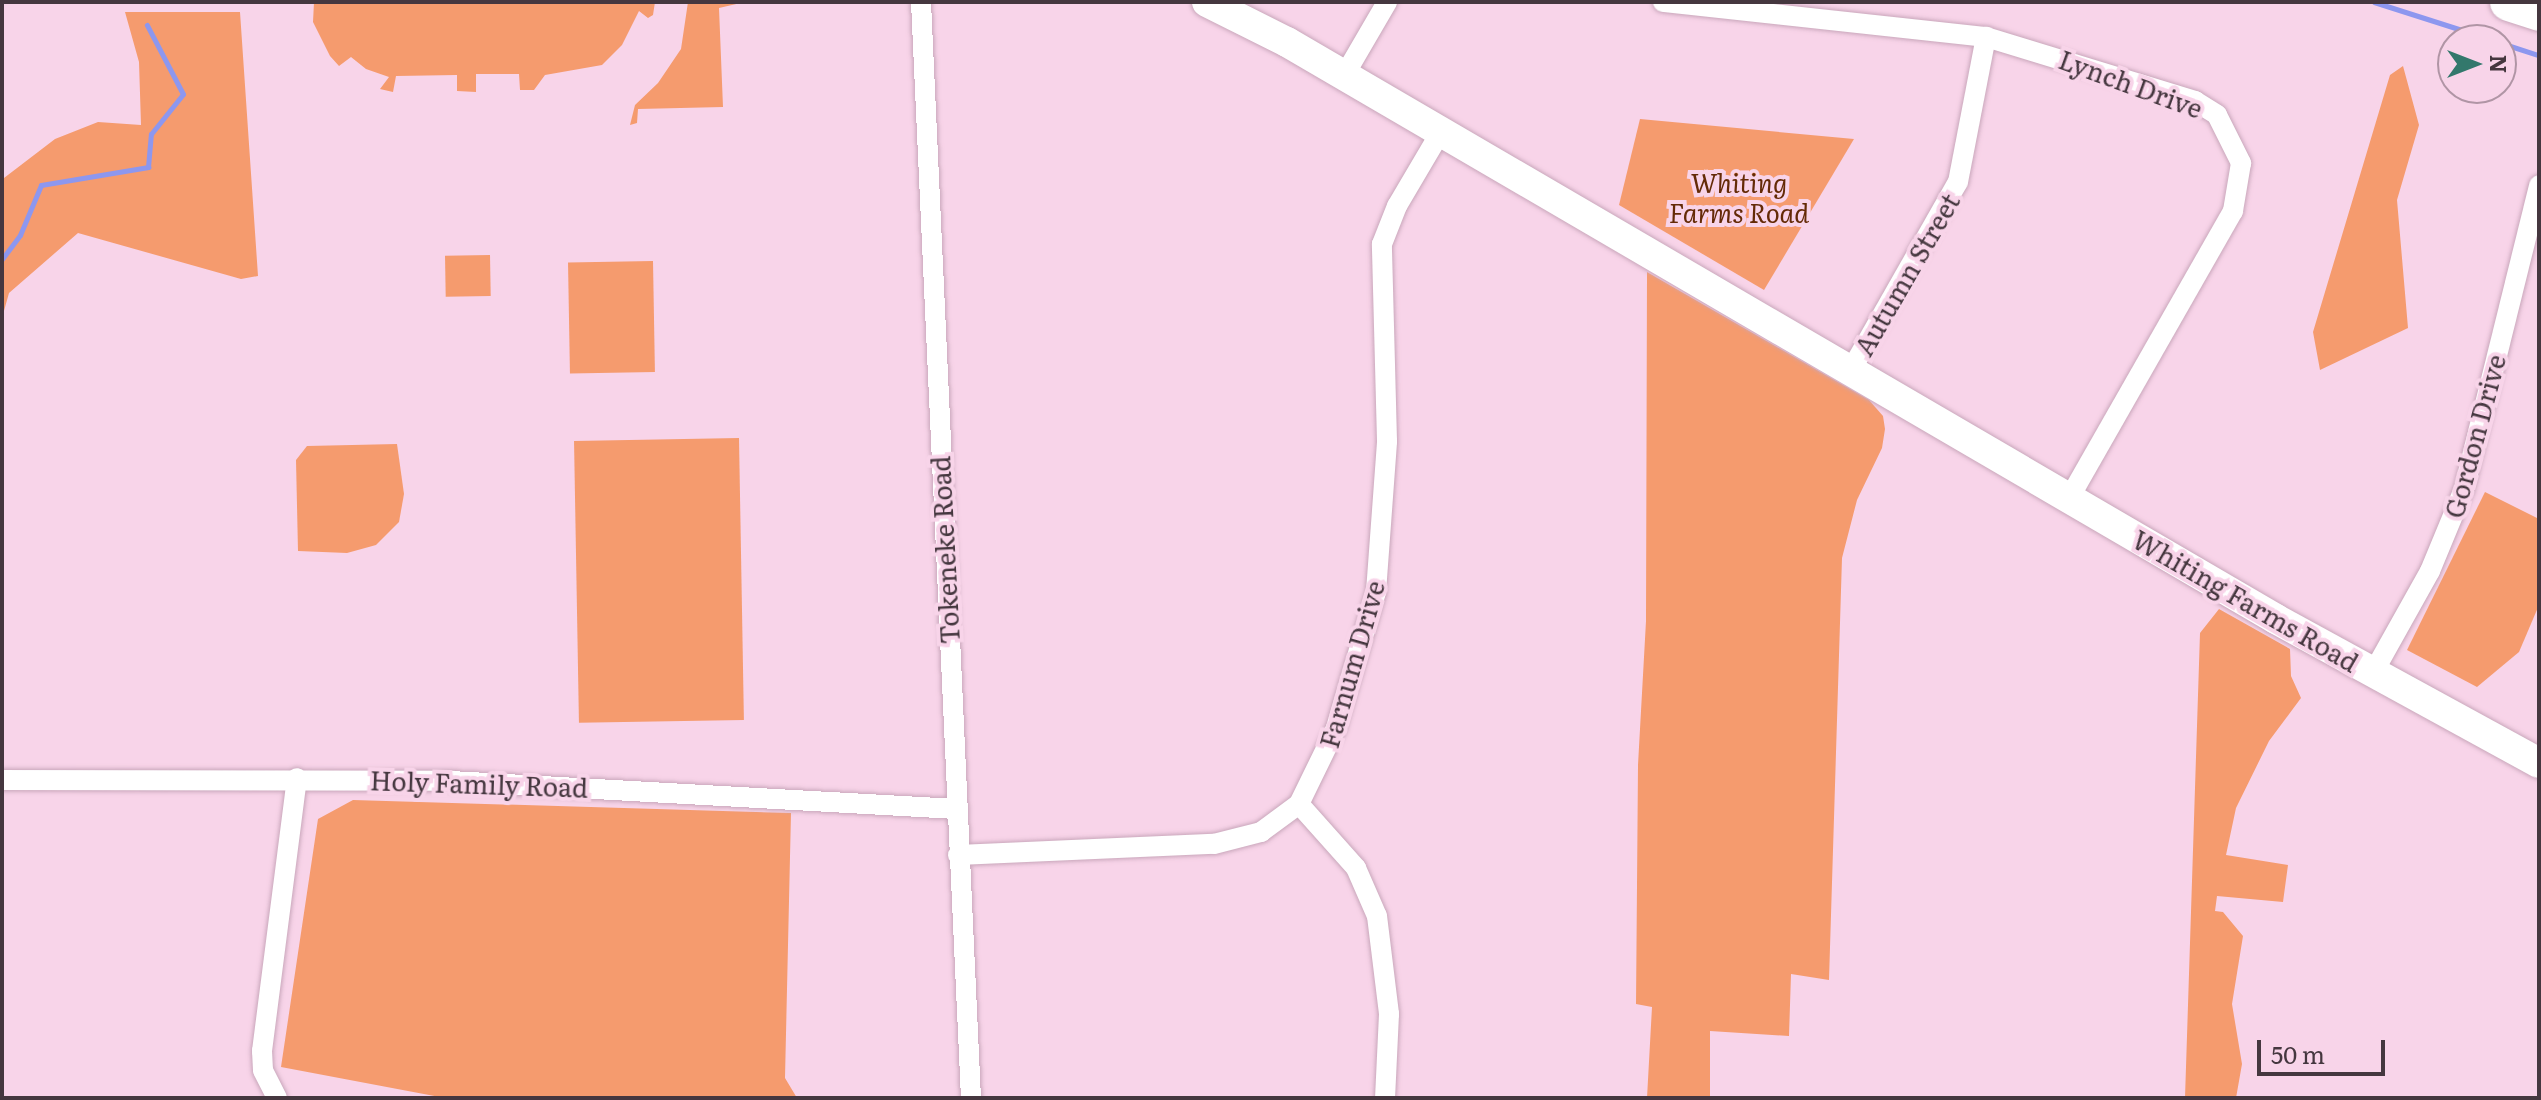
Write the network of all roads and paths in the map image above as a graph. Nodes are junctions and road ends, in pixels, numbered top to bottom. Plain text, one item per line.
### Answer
1 (921, 2) edge
2 (1207, 2) edge
3 (1387, 2) edge
4 (1663, 2) edge
5 (2509, 2) edge
6 (2539, 12) edge
7 (1986, 37) junction
8 (1344, 76) junction
9 (1440, 133) junction
10 (2539, 185) edge
11 (1851, 370) junction
12 (2070, 497) junction
13 (2373, 673) junction
14 (2539, 763) edge
15 (297, 778) junction
16 (2, 780) edge
17 (1299, 804) junction
18 (956, 809) junction
19 (958, 855) junction
20 (277, 1098) edge
21 (971, 1098) edge
22 (1385, 1098) edge

1 - 18 street, Tokeneke Road
2 - 8 main road, Whiting Farms Road
3 - 8 street
4 - 7 street, Lynch Drive
5 - 6 highway
7 - 11 street, Autumn Street
7 - 12 street, Lynch Drive
8 - 9 main road, Whiting Farms Road
9 - 11 main road, Whiting Farms Road
9 - 17 street, Farnum Drive
10 - 13 street, Gordon Drive
11 - 12 main road, Whiting Farms Road
12 - 13 main road, Whiting Farms Road
13 - 14 main road, Whiting Farms Road
15 - 16 street, Holy Family Road
15 - 18 street, Holy Family Road
15 - 20 street
17 - 19 street, Farnum Drive
17 - 22 street
18 - 19 street, Tokeneke Road
19 - 21 street, Tokeneke Road

